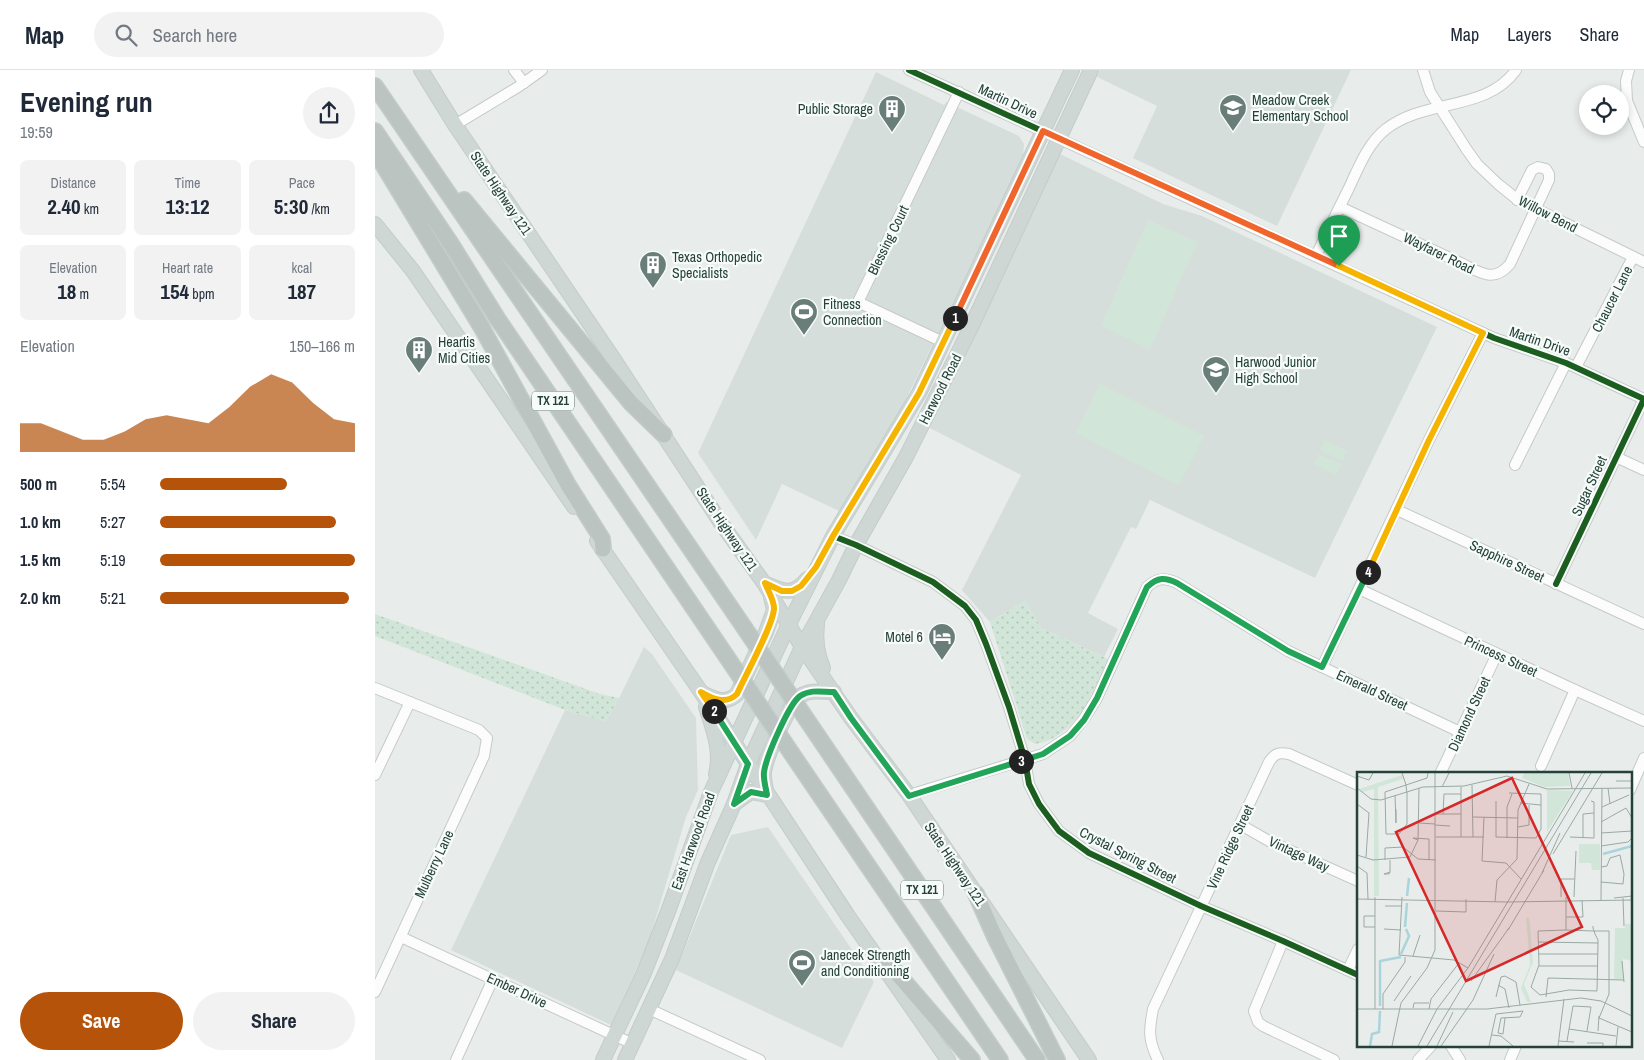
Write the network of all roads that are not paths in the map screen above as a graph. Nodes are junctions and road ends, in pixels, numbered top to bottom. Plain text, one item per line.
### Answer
1 (421, 70) edge
2 (514, 70) edge
3 (542, 70) edge
4 (909, 70) edge
5 (1072, 70) edge
6 (1091, 70) edge
7 (1423, 70) edge
8 (1516, 70) edge
9 (1629, 70) edge
10 (524, 83) junction
11 (375, 86) edge
12 (959, 92) junction
13 (1440, 106) junction
14 (455, 125) junction
15 (404, 130) junction
16 (375, 131) edge
17 (1043, 131) junction
18 (1059, 138) junction
19 (1644, 142) edge
20 (375, 151) edge
21 (1517, 200) junction
22 (1340, 207) junction
23 (1534, 209) junction
24 (375, 224) edge
25 (991, 241) junction
26 (1005, 252) junction
27 (1316, 256) junction
28 (1633, 257) junction
29 (1644, 262) edge
30 (1483, 333) junction
31 (943, 342) junction
32 (959, 350) junction
33 (1571, 365) junction
34 (1644, 399) edge
35 (664, 435) junction
36 (887, 448) junction
37 (906, 457) junction
38 (1616, 457) junction
39 (1515, 466) dead end
40 (1644, 470) edge
41 (1397, 510) junction
42 (833, 536) junction
43 (856, 545) junction
44 (603, 549) junction
45 (816, 567) junction
46 (765, 583) junction
47 (1556, 584) junction
48 (1359, 589) junction
49 (817, 622) junction
50 (789, 624) junction
51 (1644, 624) edge
52 (803, 647) junction
53 (1497, 654) junction
54 (1322, 667) junction
55 (375, 688) edge
56 (1575, 690) junction
57 (701, 692) junction
58 (834, 692) junction
59 (410, 702) junction
60 (1644, 721) edge
61 (1461, 732) junction
62 (734, 742) junction
63 (1644, 758) edge
64 (1025, 760) junction
65 (748, 764) junction
66 (1541, 766) dead end
67 (1441, 772) edge
68 (375, 776) edge
69 (1357, 785) edge
70 (1631, 788) edge
71 (711, 792) junction
72 (767, 795) junction
73 (909, 796) junction
74 (734, 804) junction
75 (1241, 825) junction
76 (1357, 882) edge
77 (977, 894) junction
78 (1201, 906) junction
79 (669, 909) junction
80 (691, 910) junction
81 (401, 937) junction
82 (1283, 941) junction
83 (1357, 951) edge
84 (879, 959) junction
85 (1348, 970) junction
86 (1357, 974) edge
87 (493, 980) junction
88 (375, 992) edge
89 (649, 1009) junction
90 (615, 1035) junction
91 (633, 1044) junction
92 (1429, 1048) edge
93 (1452, 1048) edge
94 (1515, 1048) edge
95 (456, 1060) edge
96 (603, 1060) edge
97 (625, 1060) edge
98 (760, 1060) edge
99 (948, 1060) edge
100 (972, 1060) edge
101 (1000, 1060) edge
102 (1037, 1060) edge
103 (1057, 1060) edge
104 (1089, 1060) edge
105 (1158, 1060) edge
106 (1334, 1060) edge
107 (1417, 1060) edge
108 (1459, 1060) edge
109 (1509, 1060) edge

1 - 14 main road, State Highway 121
2 - 10 street
3 - 10 street
4 - 12 street, Martin Drive
5 - 17 main road, Harwood Road
6 - 18 main road, Harwood Road
7 - 13 street, Willow Bend
8 - 13 street
9 - 19 street
10 - 14 street
11 - 15 highway, TX 121
12 - 17 street, Martin Drive
12 - 31 street, Blessing Court
13 - 21 street, Willow Bend
13 - 22 street
14 - 35 main road, State Highway 121
15 - 35 highway
15 - 102 highway, TX 121, bridge
16 - 101 highway, TX 121, bridge
17 - 18 street, Martin Drive
17 - 25 main road, Harwood Road
18 - 26 main road, Harwood Road
18 - 27 street, Martin Drive
20 - 44 highway
21 - 23 street, Willow Bend
21 - 23 street
22 - 23 street, Wayfarer Road
22 - 27 street
23 - 28 street, Willow Bend
24 - 44 main road
25 - 26 main road
25 - 31 main road, Harwood Road
26 - 32 main road, Harwood Road
27 - 30 street, Martin Drive
28 - 29 street, Willow Bend
28 - 33 street, Chaucer Lane
30 - 33 street, Martin Drive
30 - 41 street
31 - 32 main road
31 - 36 main road, Harwood Road
32 - 37 main road, Harwood Road
33 - 34 street, Martin Drive
33 - 39 street, Chaucer Lane
34 - 38 street, Sugar Street
35 - 46 main road, State Highway 121
36 - 37 main road
36 - 42 main road, Harwood Road
37 - 43 main road, Harwood Road
38 - 40 street
38 - 47 street, Sugar Street
41 - 47 street, Sapphire Street
41 - 48 street
42 - 43 street, Crystal Spring Street
42 - 45 main road, Harwood Road
43 - 49 main road, Harwood Road
43 - 64 street, Crystal Spring Street
44 - 57 main road
45 - 46 main road
45 - 50 main road, Harwood Road
46 - 50 main road, State Highway 121
46 - 57 main road
47 - 51 street, Sapphire Street
48 - 53 street, Princess Street
48 - 54 street
49 - 52 main road, Harwood Road
49 - 58 main road
50 - 52 main road, State Highway 121
50 - 62 main road, East Harwood Road
52 - 58 main road, State Highway 121
52 - 65 main road, East Harwood Road
53 - 56 street, Princess Street
53 - 61 street, Diamond Street
54 - 61 street, Emerald Street
54 - 64 street, Emerald Street
55 - 59 street
56 - 60 street, Princess Street
56 - 66 street
57 - 62 main road
57 - 71 main road
58 - 72 main road
58 - 73 main road, State Highway 121
59 - 68 street
59 - 81 street, Mulberry Lane
61 - 67 street, Diamond Street
62 - 65 main road
62 - 71 main road, East Harwood Road
63 - 70 street
64 - 73 street
64 - 78 street, Crystal Spring Street
65 - 72 main road
65 - 74 main road, East Harwood Road
69 - 75 street, Vine Ridge Street
71 - 79 main road, East Harwood Road
72 - 74 main road
72 - 84 main road
73 - 77 main road, State Highway 121
74 - 80 main road, East Harwood Road
75 - 76 street, Vintage Way
75 - 78 street, Vine Ridge Street
77 - 103 highway
77 - 104 main road, State Highway 121
78 - 82 street, Crystal Spring Street
78 - 105 street, Vine Ridge Street
79 - 80 main road
79 - 90 main road, East Harwood Road
80 - 89 main road, East Harwood Road
81 - 87 street, Ember Drive
81 - 88 street, Mulberry Lane
82 - 85 street, Crystal Spring Street
82 - 106 street
83 - 85 street
84 - 99 main road
84 - 100 highway
85 - 86 street, Crystal Spring Street
87 - 90 street, Ember Drive
87 - 95 street
89 - 91 main road, East Harwood Road
89 - 98 street
90 - 91 street, Ember Drive
90 - 96 main road, East Harwood Road
91 - 97 main road, East Harwood Road
92 - 107 street
93 - 108 street
94 - 109 street

